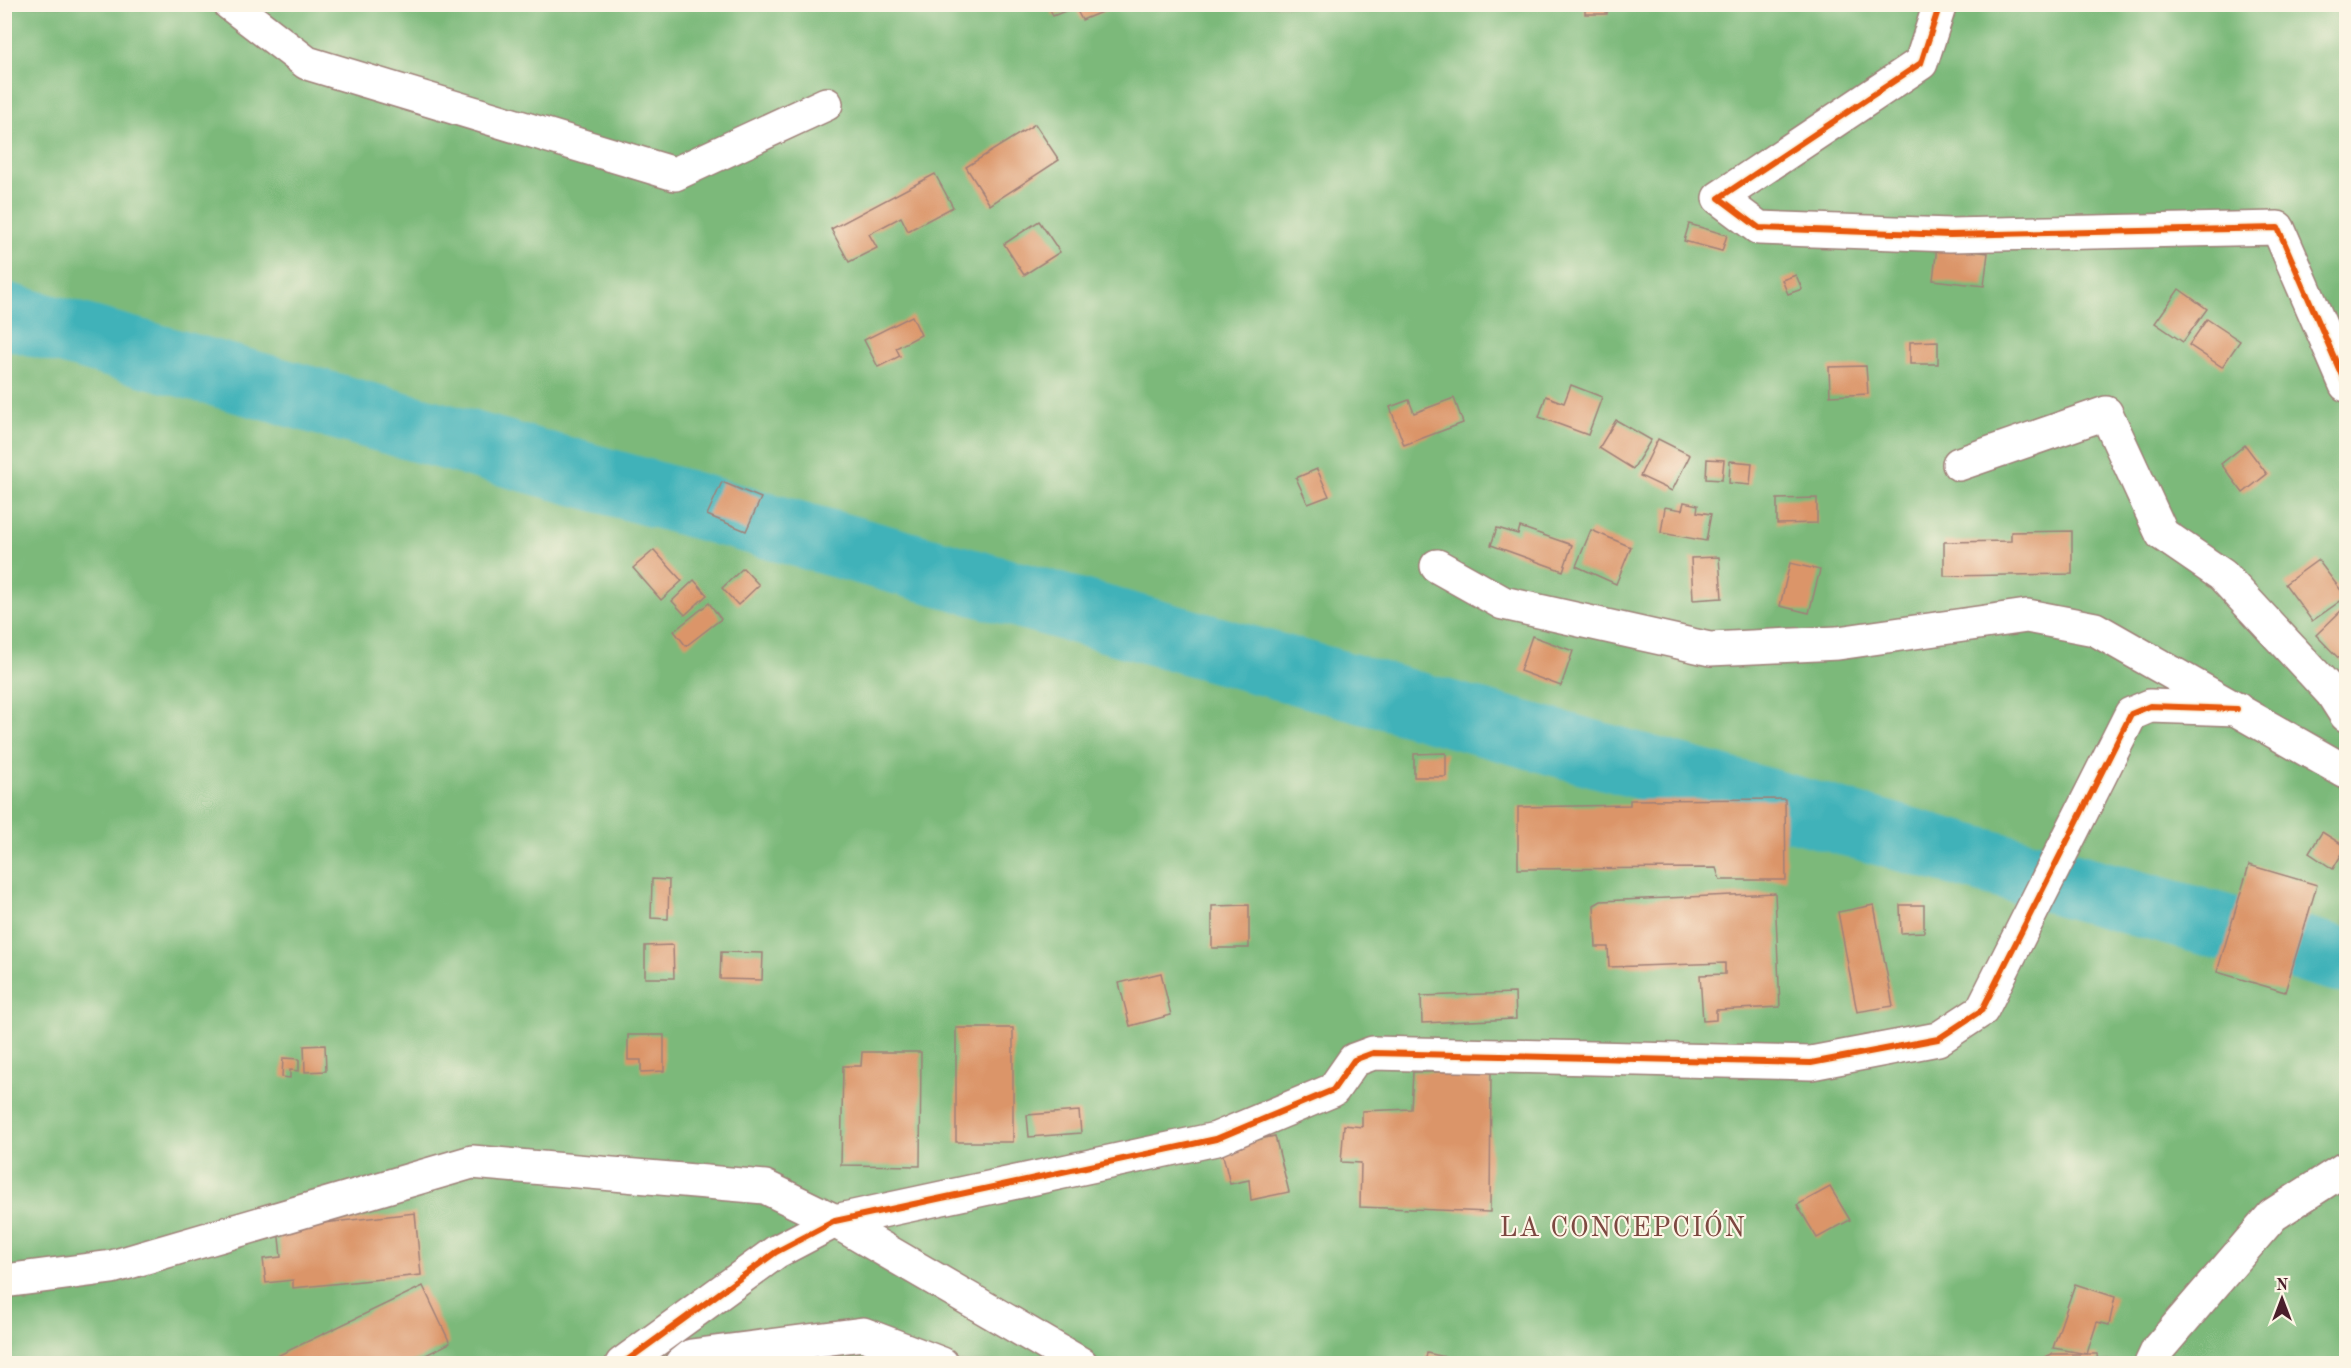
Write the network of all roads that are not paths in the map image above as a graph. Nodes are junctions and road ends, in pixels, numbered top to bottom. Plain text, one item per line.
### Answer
1 (230, 4) edge
2 (1940, 4) edge
3 (826, 104) dead end
4 (2346, 385) edge
5 (1959, 464) dead end
6 (1437, 566) dead end
7 (2237, 710) junction
8 (2346, 715) edge
9 (2346, 772) edge
10 (2346, 1168) edge
11 (835, 1221) junction
12 (4, 1281) edge
13 (622, 1364) edge
14 (681, 1364) edge
15 (942, 1364) edge
16 (1081, 1364) edge
17 (2151, 1364) edge

1 - 3 street
2 - 4 street
5 - 8 street
6 - 7 street
7 - 9 street
7 - 11 street
10 - 17 street
11 - 12 street
11 - 13 street
11 - 16 street
14 - 15 street

